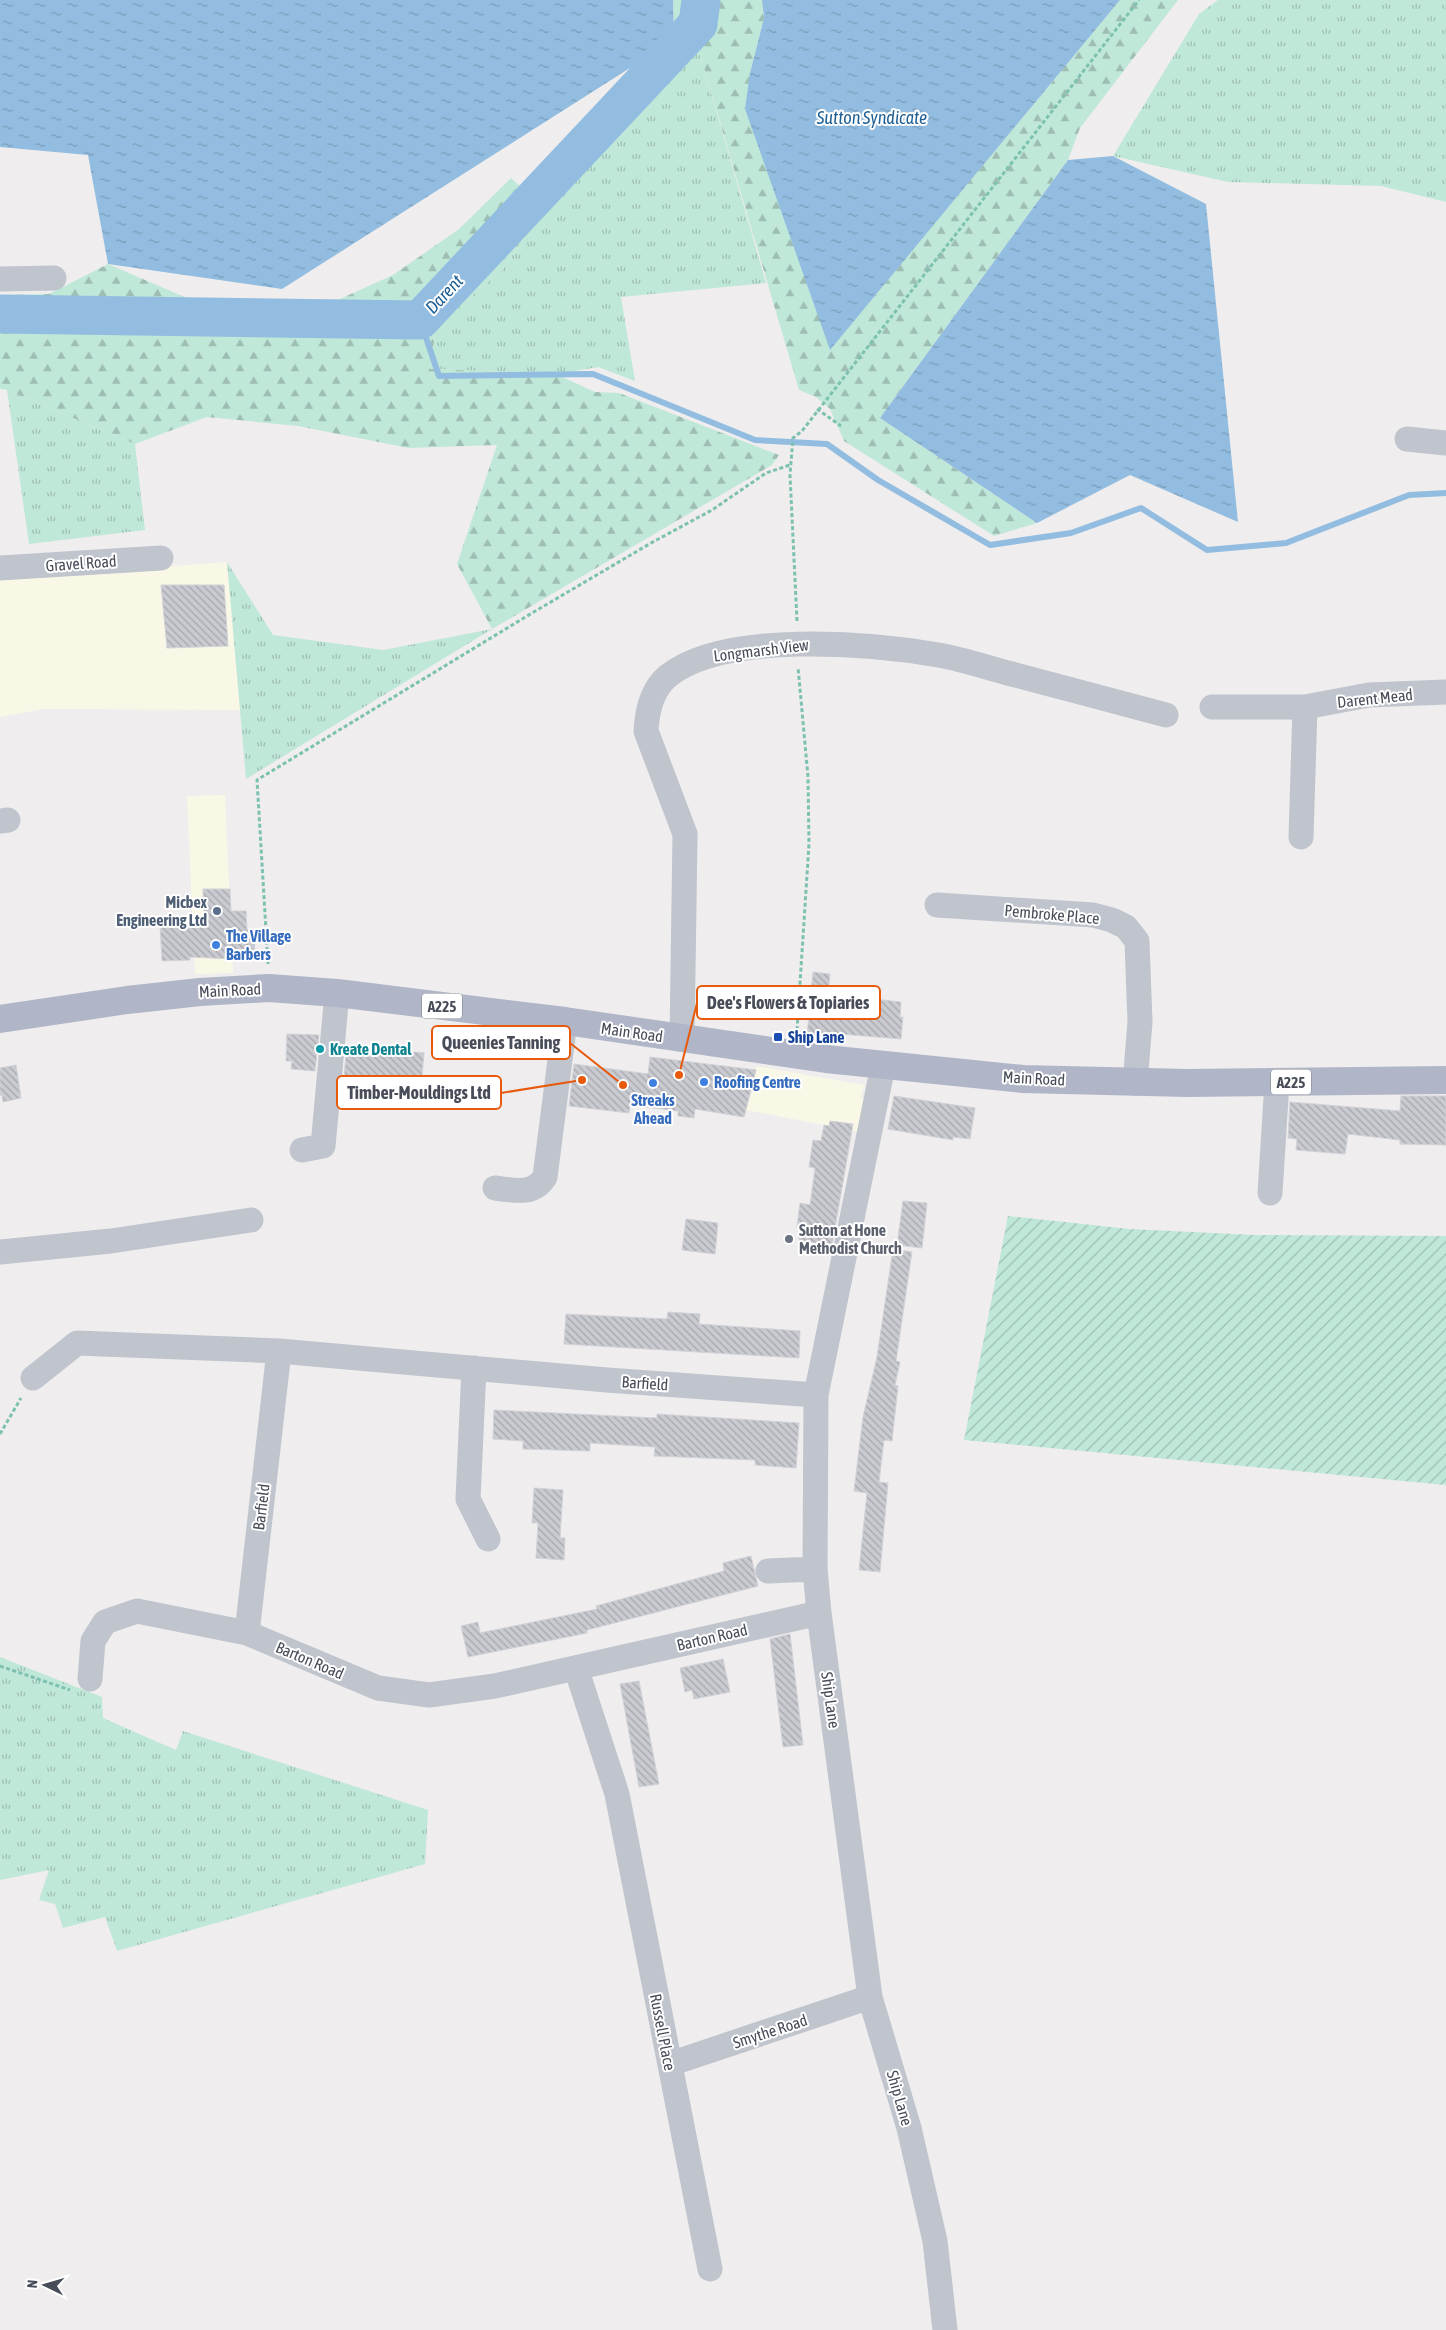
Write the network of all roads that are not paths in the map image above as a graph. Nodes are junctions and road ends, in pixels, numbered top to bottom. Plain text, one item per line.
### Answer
1 (0, 278) edge
2 (54, 278) dead end
3 (1407, 439) dead end
4 (1446, 443) edge
5 (161, 558) dead end
6 (0, 568) edge
7 (1446, 692) edge
8 (1212, 707) dead end
9 (1304, 707) junction
10 (1166, 715) dead end
11 (1302, 837) dead end
12 (937, 905) dead end
13 (337, 993) junction
14 (0, 1019) edge
15 (565, 1021) junction
16 (682, 1039) junction
17 (883, 1066) junction
18 (1446, 1080) edge
19 (1277, 1082) junction
20 (1135, 1083) junction
21 (302, 1150) dead end
22 (494, 1188) dead end
23 (1270, 1193) dead end
24 (251, 1220) dead end
25 (0, 1252) edge
26 (279, 1351) junction
27 (474, 1368) junction
28 (33, 1378) road end
29 (816, 1395) junction
30 (488, 1539) dead end
31 (815, 1569) junction
32 (768, 1571) dead end
33 (819, 1613) junction
34 (247, 1633) junction
35 (576, 1668) junction
36 (90, 1679) road end
37 (870, 1997) junction
38 (670, 2064) junction
39 (710, 2269) dead end
40 (945, 2330) edge

1 - 2 street
3 - 4 street
5 - 6 street, Gravel Road
7 - 9 street, Darent Mead
8 - 9 street, Darent Mead
9 - 11 street
10 - 16 street, Longmarsh View
12 - 20 street, Pembroke Place
13 - 14 main road, Main Road / A225
13 - 15 main road, Main Road / A225
13 - 21 street
15 - 16 main road, Main Road / A225
15 - 22 street
16 - 17 main road, Main Road / A225
17 - 20 main road, Main Road / A225
17 - 29 street, Ship Lane
18 - 19 main road, Main Road / A225
19 - 20 main road, Main Road / A225
19 - 23 street
24 - 25 street
26 - 27 street, Barfield
26 - 28 street, Barfield
26 - 34 street, Barfield
27 - 29 street, Barfield
27 - 30 street
29 - 31 street, Ship Lane
31 - 32 street
31 - 33 street, Ship Lane
33 - 35 street, Barton Road
33 - 37 street, Ship Lane
34 - 35 street, Barton Road
34 - 36 street, Barton Road
35 - 38 street, Russell Place
37 - 38 street, Smythe Road
37 - 40 street, Ship Lane
38 - 39 street, Russell Place

